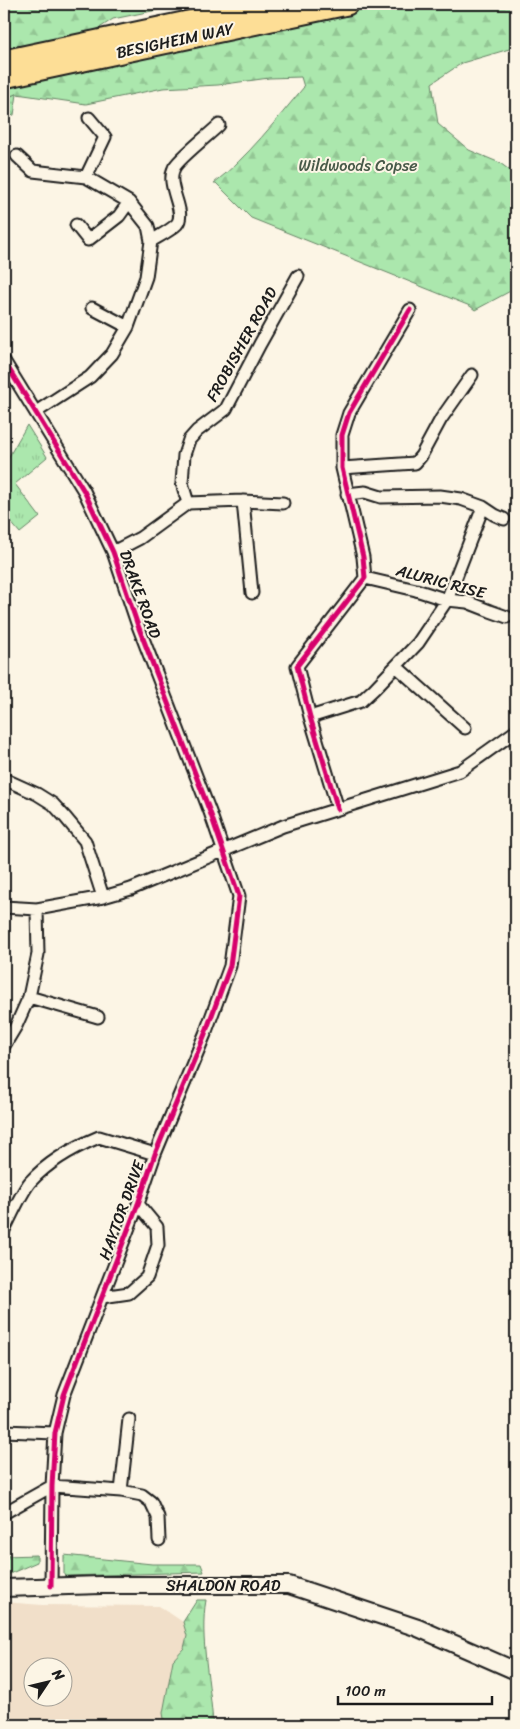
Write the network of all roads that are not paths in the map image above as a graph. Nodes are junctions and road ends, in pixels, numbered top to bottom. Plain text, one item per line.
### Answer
1 (275, 4) edge
2 (347, 4) edge
3 (4, 62) edge
4 (4, 77) edge
5 (89, 118) dead end
6 (218, 125) dead end
7 (17, 156) dead end
8 (86, 177) junction
9 (129, 202) junction
10 (76, 225) dead end
11 (151, 241) junction
12 (298, 276) dead end
13 (92, 308) dead end
14 (410, 310) dead end
15 (128, 327) junction
16 (4, 361) edge
17 (472, 375) dead end
18 (36, 412) junction
19 (342, 468) junction
20 (347, 494) junction
21 (243, 501) junction
22 (188, 503) junction
23 (283, 503) dead end
24 (482, 507) junction
25 (504, 519) dead end
26 (112, 552) junction
27 (365, 578) junction
28 (252, 594) dead end
29 (447, 600) junction
30 (507, 616) dead end
31 (396, 666) junction
32 (310, 717) junction
33 (465, 728) dead end
34 (516, 731) edge
35 (4, 779) edge
36 (338, 809) junction
37 (224, 850) junction
38 (103, 898) junction
39 (4, 907) edge
40 (37, 909) junction
41 (28, 997) junction
42 (98, 1017) dead end
43 (4, 1046) edge
44 (154, 1154) junction
45 (138, 1204) junction
46 (4, 1230) edge
47 (102, 1297) junction
48 (129, 1419) dead end
49 (4, 1431) edge
50 (55, 1433) junction
51 (52, 1486) junction
52 (121, 1491) junction
53 (4, 1513) edge
54 (159, 1540) dead end
55 (51, 1586) junction
56 (4, 1588) edge
57 (516, 1671) edge

1 - 3 highway, BESIGHEIM WAY
2 - 4 highway, BESIGHEIM WAY
5 - 8 street
6 - 11 street
7 - 8 street
8 - 9 street
9 - 10 street
9 - 11 street
11 - 15 street
12 - 22 street, FROBISHER ROAD
13 - 15 street
14 - 19 street
15 - 18 street
16 - 18 street, DRAKE ROAD
17 - 19 street
18 - 26 street, DRAKE ROAD
19 - 20 street
20 - 24 street
20 - 27 street
21 - 22 street
21 - 23 street
21 - 28 street
22 - 26 street
24 - 25 street
24 - 29 street
26 - 37 street, DRAKE ROAD
27 - 29 street, ALURIC RISE
27 - 32 street
29 - 30 street, ALURIC RISE
29 - 31 street
31 - 32 street
31 - 33 street
32 - 36 street
34 - 36 street
35 - 38 street
36 - 37 street
37 - 38 street
37 - 44 street, HAYTOR DRIVE
38 - 40 street
39 - 40 street
40 - 41 street
41 - 42 street
41 - 43 street
44 - 45 street, HAYTOR DRIVE
44 - 46 street
45 - 47 street, HAYTOR DRIVE
45 - 47 street
47 - 50 street, HAYTOR DRIVE
48 - 52 street
49 - 50 street
50 - 51 street, HAYTOR DRIVE
51 - 52 street
51 - 53 street
51 - 55 street, HAYTOR DRIVE
52 - 54 street
55 - 56 street, SHALDON ROAD
55 - 57 street, SHALDON ROAD

